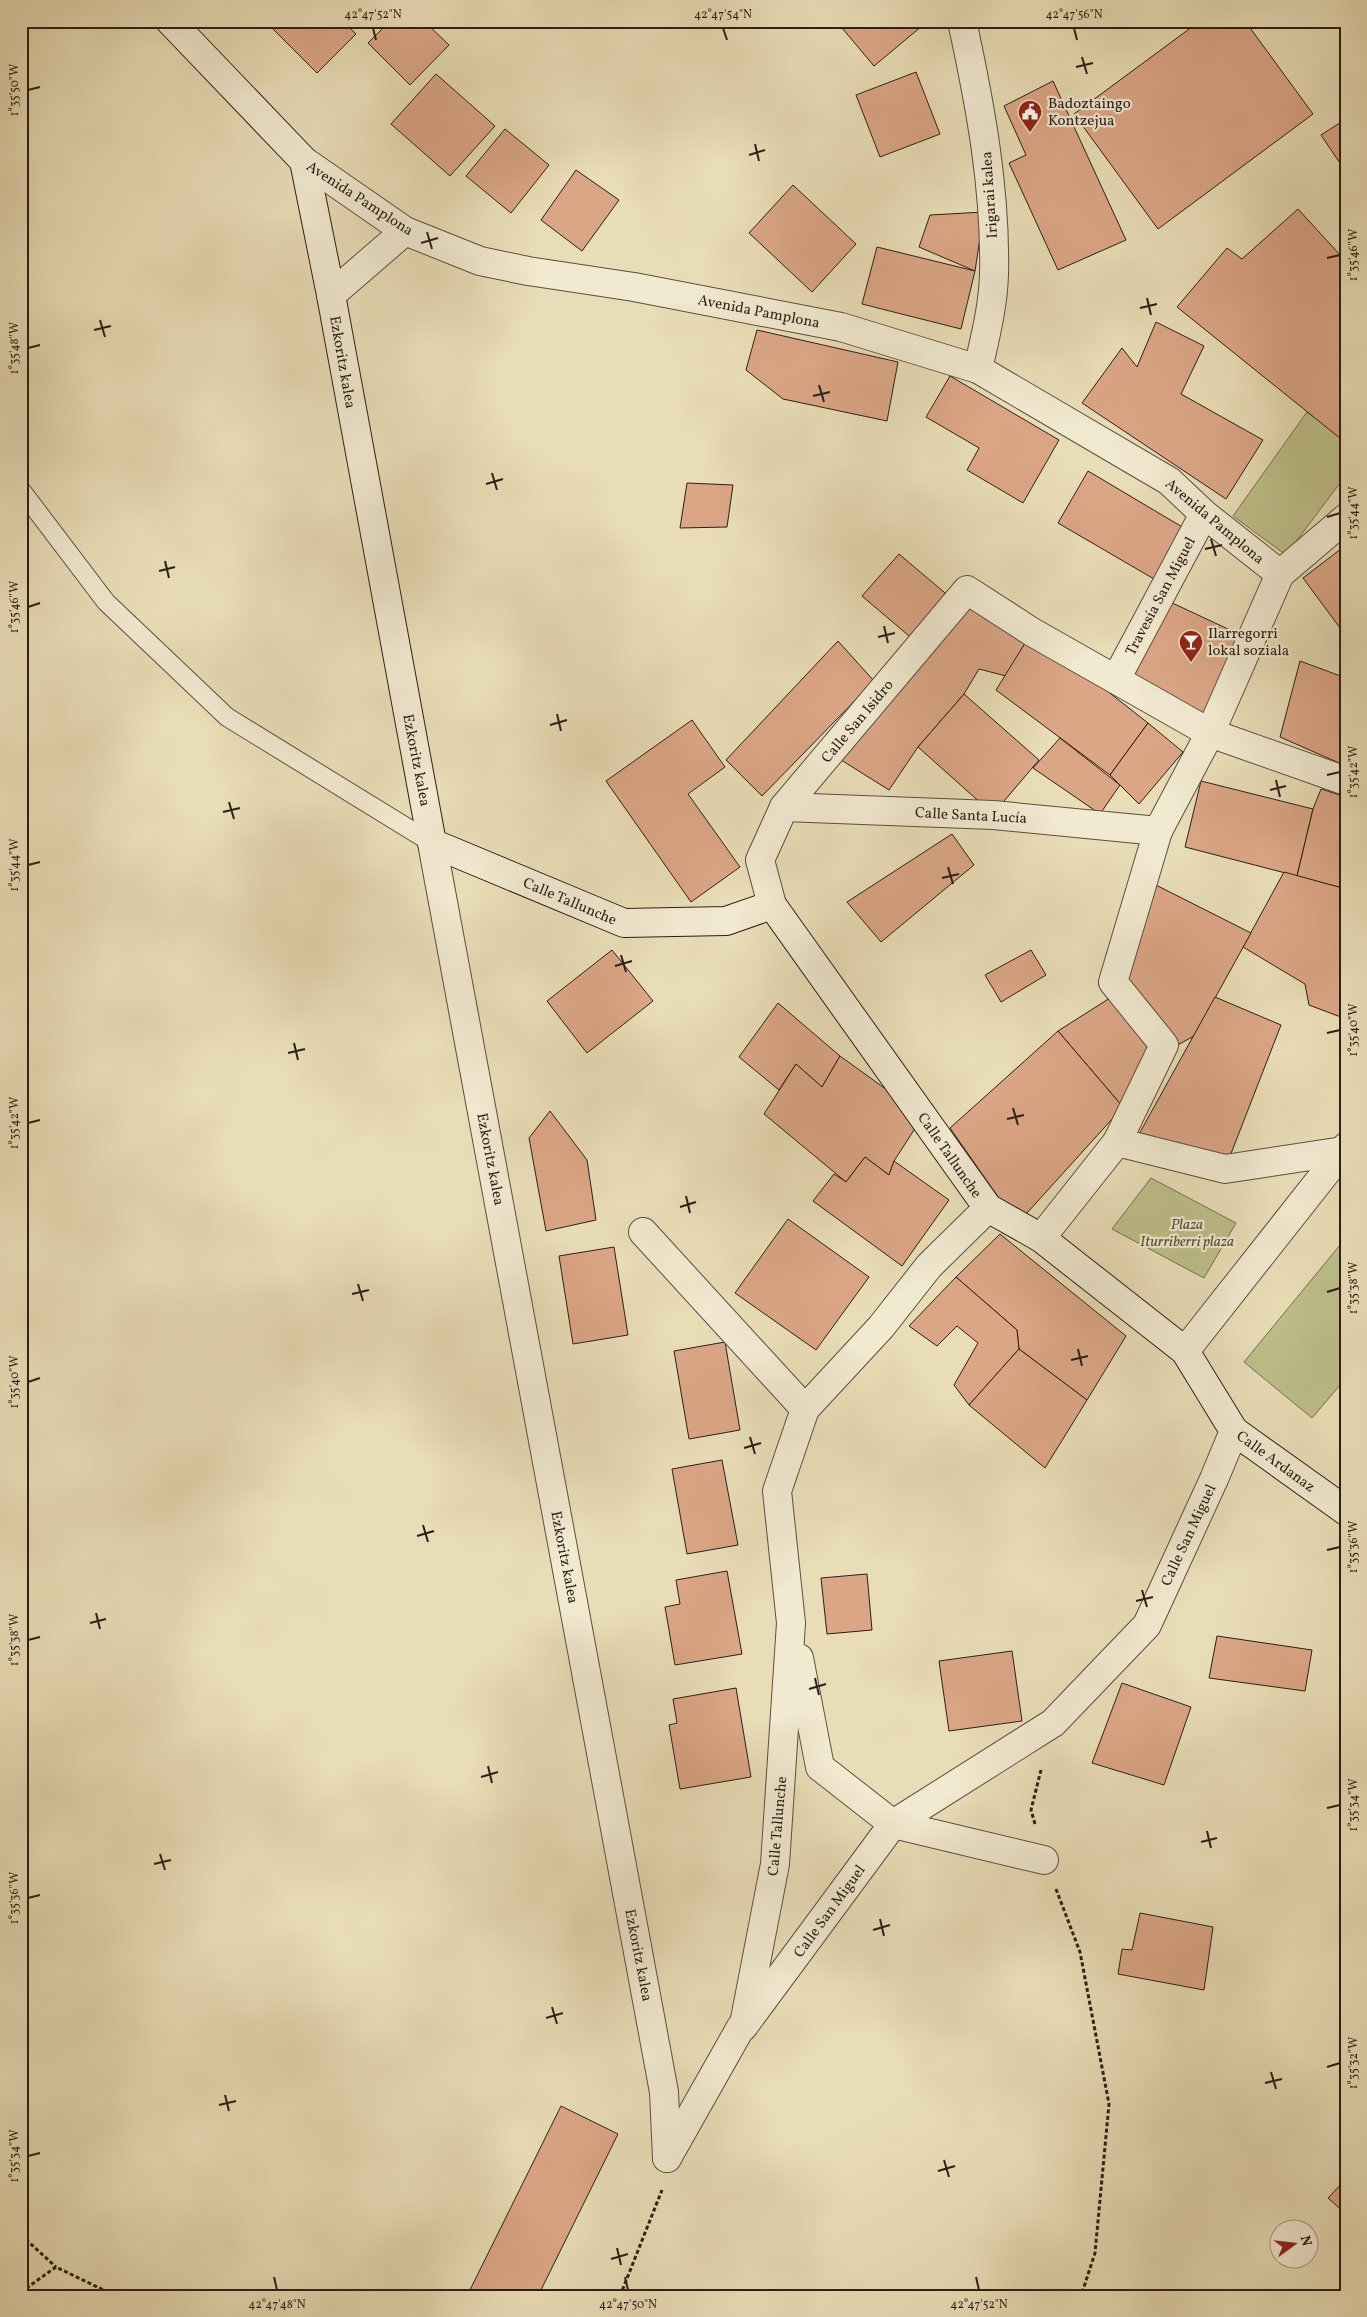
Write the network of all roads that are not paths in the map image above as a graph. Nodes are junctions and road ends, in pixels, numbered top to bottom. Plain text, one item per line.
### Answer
1 (170, 21) edge
2 (962, 21) edge
3 (304, 161) junction
4 (405, 231) junction
5 (331, 295) junction
6 (978, 369) junction
7 (21, 490) edge
8 (1204, 514) junction
9 (1346, 518) edge
10 (1280, 574) junction
11 (1116, 678) junction
12 (1210, 733) junction
13 (1346, 781) edge
14 (784, 807) junction
15 (1158, 831) junction
16 (432, 843) junction
17 (760, 860) joint
18 (772, 905) junction
19 (1117, 1142) junction
20 (1345, 1150) edge
21 (988, 1208) junction
22 (643, 1232) dead end
23 (1041, 1238) junction
24 (1185, 1351) junction
25 (806, 1409) junction
26 (1234, 1431) junction
27 (1346, 1510) edge
28 (791, 1622) junction
29 (893, 1824) junction
30 (1044, 1860) road end
31 (743, 2027) junction
32 (667, 2158) joint

1 - 3 street, Avenida Pamplona
2 - 6 street, Irigarai kalea
3 - 4 street, Avenida Pamplona
3 - 5 street, Ezkoritz kalea
4 - 5 street
4 - 6 street, Avenida Pamplona
5 - 16 street, Ezkoritz kalea
6 - 8 street, Avenida Pamplona
7 - 16 lane
8 - 10 street, Avenida Pamplona
8 - 11 street, Travesía San Miguel
9 - 10 street
10 - 12 street
11 - 12 street
11 - 14 street, Calle San Isidro
12 - 13 street
12 - 15 street
14 - 15 street, Calle Santa Lucía
14 - 17 street, Calle San Isidro
15 - 19 street
16 - 18 street, Calle Tallunche
16 - 32 street, Ezkoritz kalea
17 - 18 street, Calle Tallunche
18 - 21 street, Calle Tallunche
19 - 20 street
19 - 23 street
20 - 24 street
21 - 23 street
21 - 25 street, Calle Tallunche
22 - 25 street
23 - 24 street
24 - 26 street, Calle Ardanaz
25 - 28 street, Calle Tallunche
26 - 27 street, Calle Ardanaz
26 - 29 street, Calle San Miguel
28 - 29 street, Calle Tallunche
28 - 31 street, Calle Tallunche
29 - 30 street, Calle Tallunche
29 - 31 street, Calle San Miguel
31 - 32 street, Calle San Miguel

